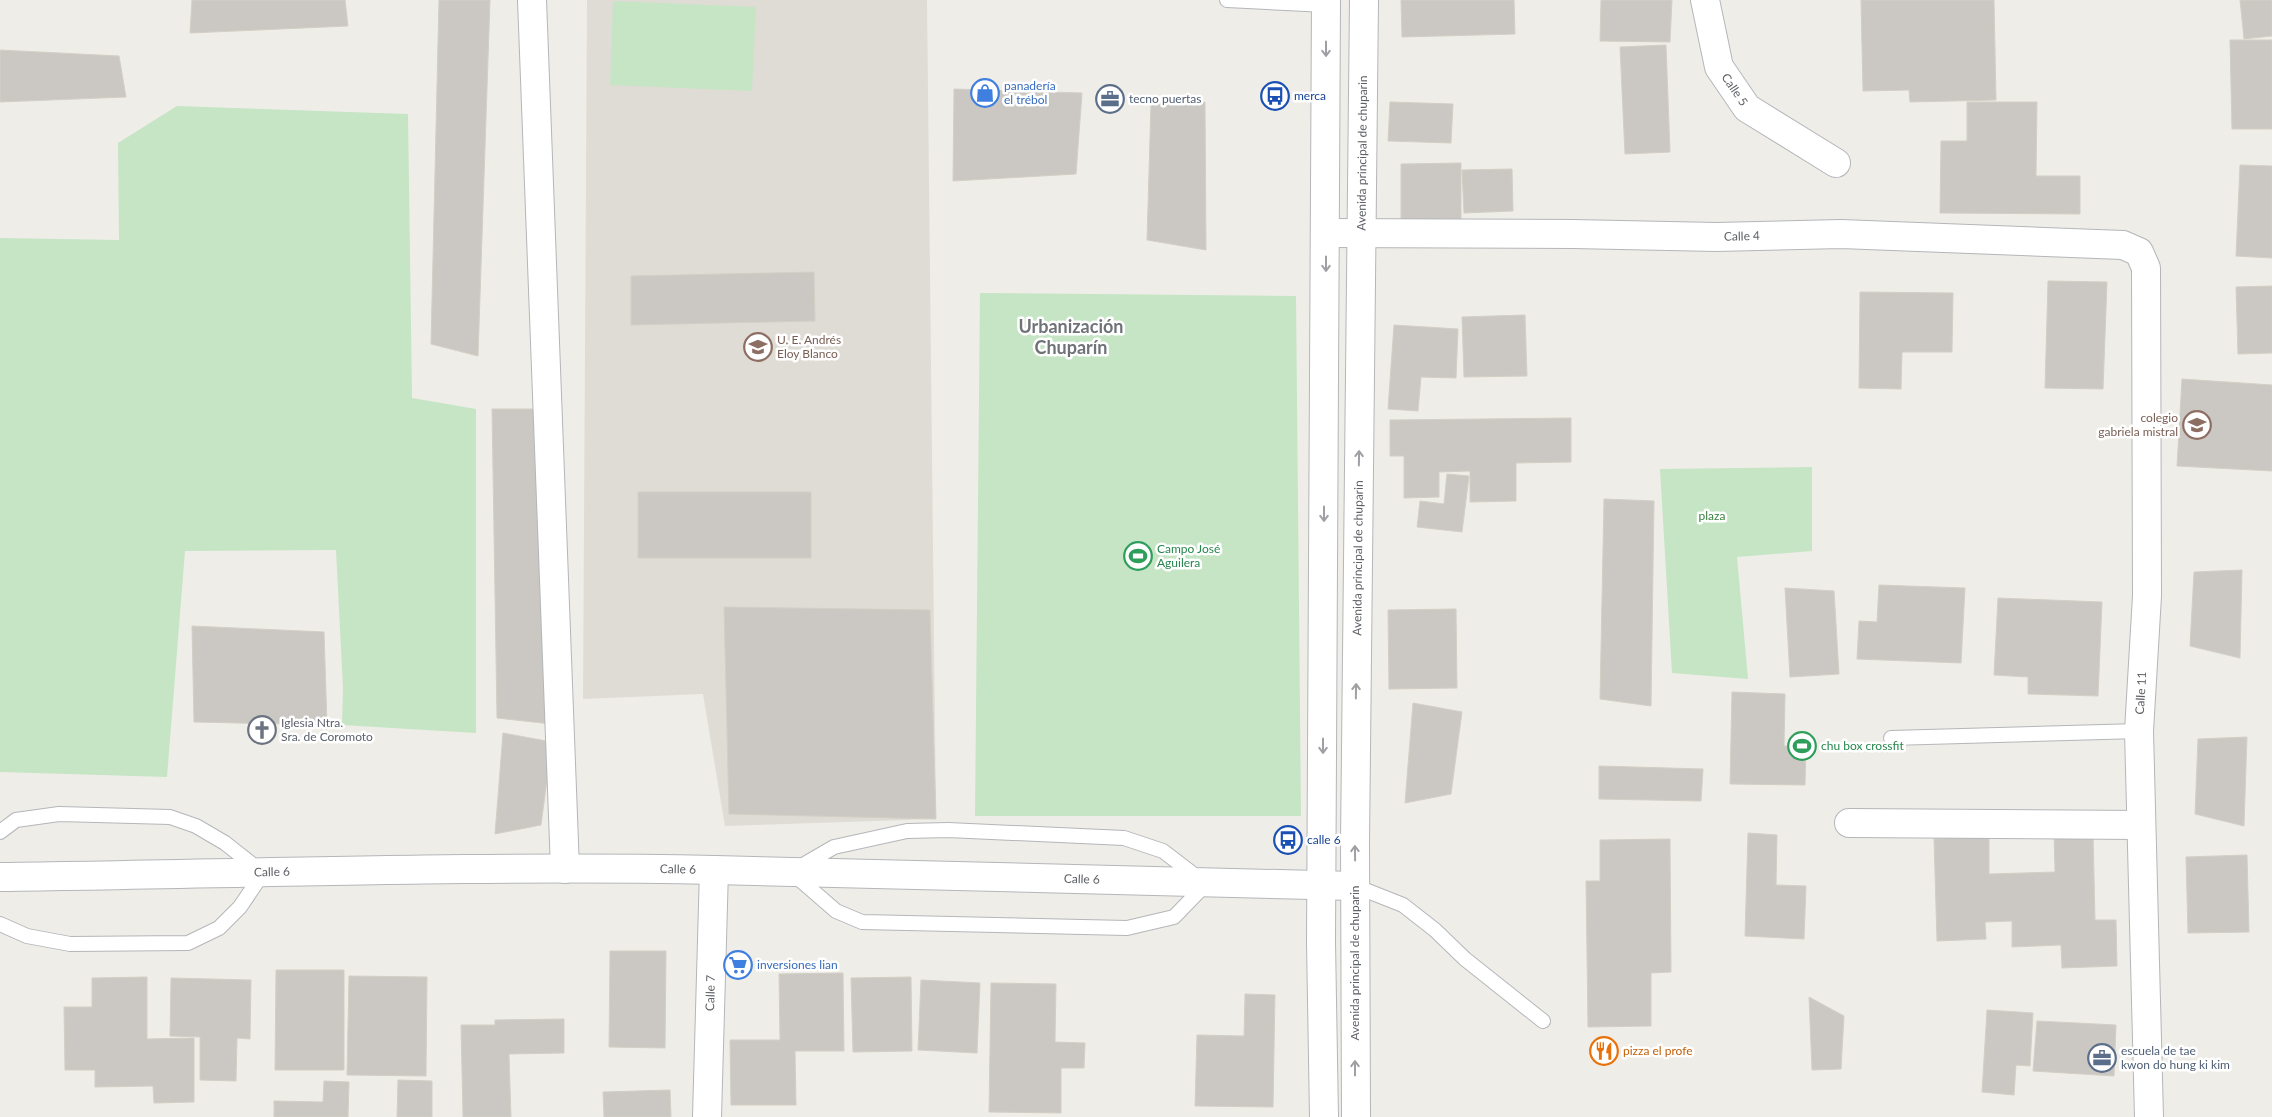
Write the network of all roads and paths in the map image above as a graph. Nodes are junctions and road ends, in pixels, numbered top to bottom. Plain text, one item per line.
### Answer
1 (532, 0) edge
2 (1227, 0) edge
3 (1364, 0) edge
4 (1706, 0) edge
5 (1326, 2) edge
6 (1836, 163) dead end
7 (1326, 233) junction
8 (1362, 234) junction
9 (2146, 268) joint
10 (2139, 731) junction
11 (1891, 738) dead end
12 (1849, 823) dead end
13 (2140, 825) junction
14 (0, 832) edge
15 (565, 869) junction
16 (714, 870) junction
17 (791, 872) junction
18 (263, 873) junction
19 (0, 877) edge
20 (1206, 884) junction
21 (1322, 886) junction
22 (1355, 886) junction
23 (0, 924) edge
24 (1543, 1021) dead end
25 (707, 1117) edge
26 (1324, 1117) edge
27 (1356, 1117) edge
28 (2148, 1117) edge

1 - 15 street
2 - 5 lane
3 - 8 street, Avenida principal de chuparin
4 - 6 street, Calle 5
5 -> 7 street
7 - 8 street, Calle 4
7 -> 21 street
8 - 9 street, Calle 4
22 -> 8 street, Avenida principal de chuparin
9 - 10 street, Calle 11
10 - 11 lane
10 - 13 street, Calle 11
12 - 13 street
13 - 28 street, Calle 11
14 - 18 lane
15 - 16 street, Calle 6
15 - 18 street, Calle 6
16 - 17 street, Calle 6
16 - 25 street, Calle 7
17 - 20 street, Calle 6
17 - 20 lane
17 - 20 lane
18 - 19 street, Calle 6
18 - 23 lane
20 - 21 street, Calle 6
21 - 22 street, Calle 6
21 - 26 street
22 - 24 lane
27 -> 22 street, Avenida principal de chuparin

